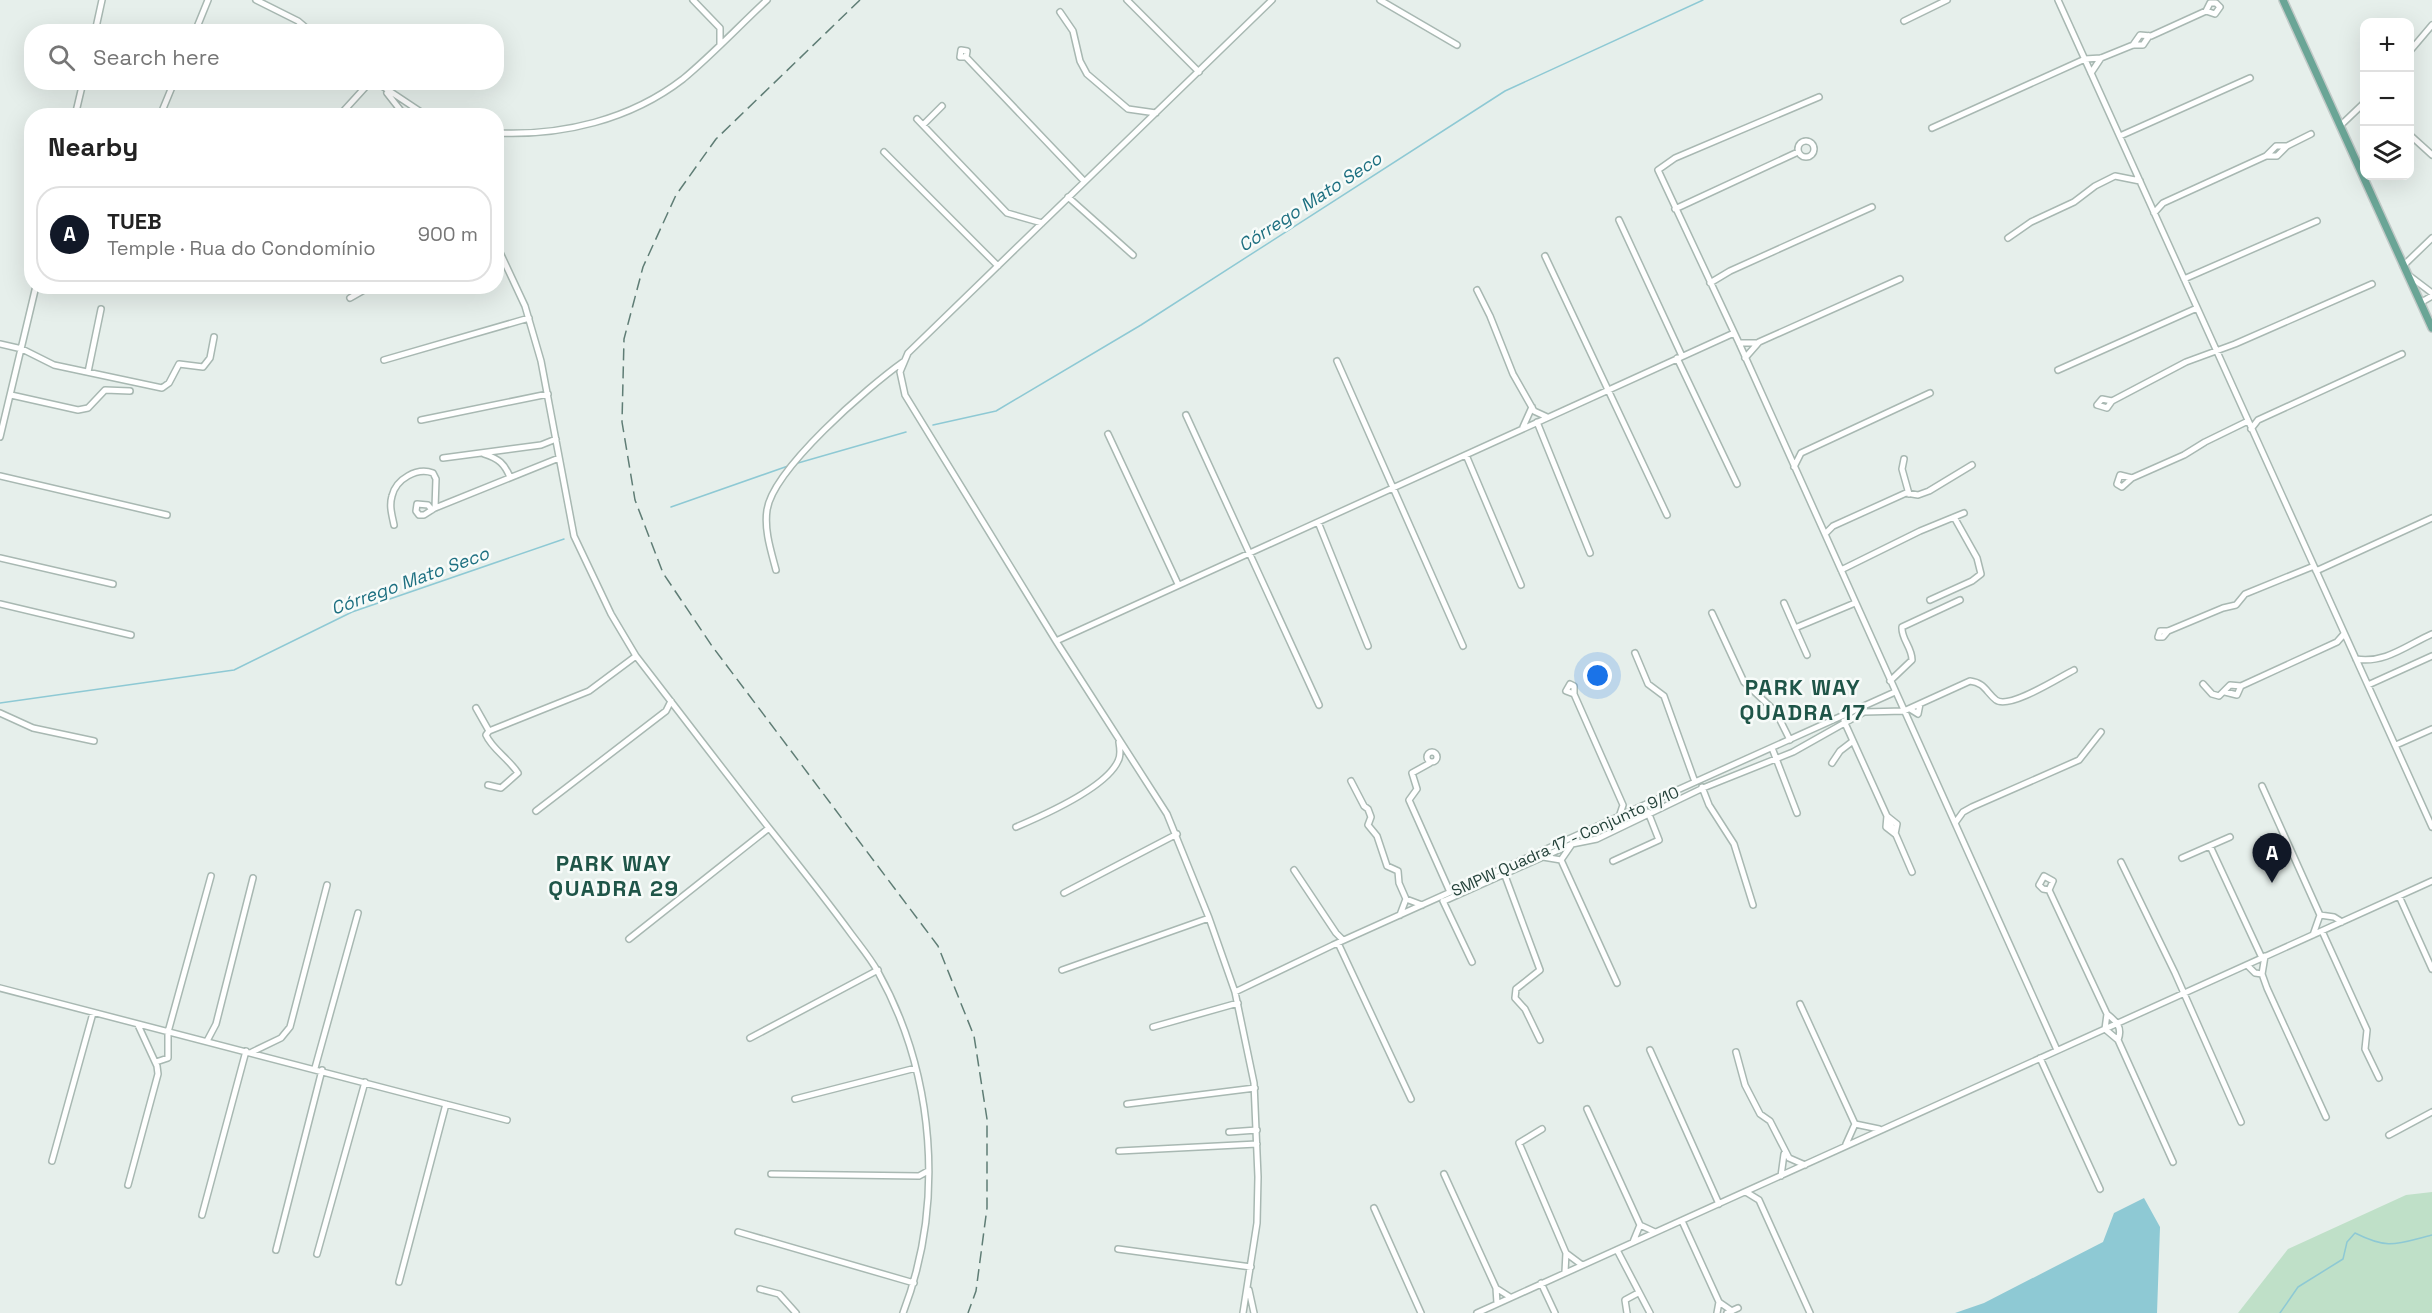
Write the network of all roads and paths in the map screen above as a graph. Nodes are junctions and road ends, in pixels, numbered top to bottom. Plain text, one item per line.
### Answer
1 (102, 0) edge
2 (208, 0) edge
3 (256, 0) edge
4 (693, 0) edge
5 (756, 0) edge
6 (767, 0) edge
7 (1127, 0) edge
8 (1272, 0) edge
9 (1380, 0) edge
10 (1947, 0) edge
11 (2058, 0) edge
12 (2283, 0) edge
13 (761, 6) junction
14 (2206, 11) dead end
15 (1060, 12) dead end
16 (1904, 21) dead end
17 (97, 24) edge
18 (198, 24) edge
19 (302, 24) edge
20 (2432, 25) edge
21 (720, 28) junction
22 (737, 28) junction
23 (2149, 36) junction
24 (720, 44) junction
25 (1457, 45) dead end
26 (2133, 45) junction
27 (2414, 45) edge
28 (966, 57) dead end
29 (2101, 58) junction
30 (2085, 59) junction
31 (1199, 72) junction
32 (2091, 73) junction
33 (2250, 78) dead end
34 (81, 90) edge
35 (171, 90) edge
36 (363, 90) edge
37 (385, 90) edge
38 (386, 90) edge
39 (1819, 97) dead end
40 (942, 106) dead end
41 (77, 108) edge
42 (163, 108) edge
43 (346, 108) edge
44 (399, 108) edge
45 (414, 108) edge
46 (2360, 108) edge
47 (1156, 113) junction
48 (917, 119) dead end
49 (923, 125) junction
50 (2341, 125) junction
51 (1932, 128) dead end
52 (504, 133) edge
53 (2311, 134) dead end
54 (2120, 136) junction
55 (2414, 139) edge
56 (884, 152) dead end
57 (1798, 152) dead end
58 (2432, 155) edge
59 (2132, 166) junction
60 (2123, 176) junction
61 (1084, 181) junction
62 (2139, 181) junction
63 (1068, 197) junction
64 (2150, 203) junction
65 (2163, 203) junction
66 (1872, 207) dead end
67 (1676, 208) junction
68 (2154, 213) junction
69 (1618, 220) dead end
70 (2317, 220) dead end
71 (1042, 223) junction
72 (2008, 238) dead end
73 (2432, 238) edge
74 (1133, 255) dead end
75 (1545, 256) dead end
76 (504, 262) edge
77 (998, 266) junction
78 (2405, 269) junction
79 (1900, 279) dead end
80 (2184, 279) junction
81 (1710, 283) junction
82 (2372, 284) dead end
83 (1477, 290) dead end
84 (34, 294) edge
85 (357, 294) edge
86 (2432, 295) edge
87 (350, 298) dead end
88 (2420, 303) junction
89 (2197, 308) junction
90 (101, 309) dead end
91 (529, 318) junction
92 (2432, 328) edge
93 (1734, 333) junction
94 (214, 337) dead end
95 (1759, 342) junction
96 (1738, 343) junction
97 (0, 344) edge
98 (22, 349) junction
99 (2215, 349) junction
100 (2402, 354) dead end
101 (1680, 357) junction
102 (1745, 358) junction
103 (384, 360) dead end
104 (1337, 361) dead end
105 (903, 362) junction
106 (2058, 369) dead end
107 (88, 372) junction
108 (1608, 390) junction
109 (130, 391) dead end
110 (1930, 393) dead end
111 (548, 394) junction
112 (10, 398) junction
113 (0, 400) edge
114 (2112, 401) dead end
115 (1532, 407) junction
116 (1186, 415) dead end
117 (1547, 417) junction
118 (2247, 419) junction
119 (421, 420) dead end
120 (2258, 420) junction
121 (1537, 422) junction
122 (1522, 429) junction
123 (2252, 429) junction
124 (1108, 434) dead end
125 (0, 437) edge
126 (556, 439) junction
127 (1787, 450) junction
128 (484, 453) junction
129 (1801, 453) junction
130 (1466, 455) junction
131 (443, 458) dead end
132 (559, 458) junction
133 (1904, 459) dead end
134 (1972, 465) dead end
135 (1794, 467) junction
136 (1388, 472) junction
137 (0, 476) edge
138 (510, 477) junction
139 (2132, 478) dead end
140 (1737, 484) dead end
141 (1395, 488) junction
142 (1383, 493) junction
143 (1909, 494) junction
144 (1964, 513) dead end
145 (167, 515) dead end
146 (1667, 515) dead end
147 (1954, 517) junction
148 (2432, 518) edge
149 (1318, 522) junction
150 (394, 525) dead end
151 (1821, 525) junction
152 (1833, 526) junction
153 (1825, 534) junction
154 (1250, 553) junction
155 (1590, 553) dead end
156 (0, 558) edge
157 (2315, 569) junction
158 (776, 570) dead end
159 (1841, 570) junction
160 (113, 584) dead end
161 (1178, 584) junction
162 (1521, 585) dead end
163 (1930, 600) dead end
164 (1960, 600) dead end
165 (1784, 603) dead end
166 (1855, 603) junction
167 (0, 604) edge
168 (1712, 613) dead end
169 (1795, 628) junction
170 (2168, 631) dead end
171 (2344, 634) junction
172 (2432, 634) edge
173 (131, 635) dead end
174 (1056, 641) junction
175 (2337, 642) junction
176 (2348, 644) junction
177 (1368, 646) dead end
178 (1463, 646) dead end
179 (1635, 653) dead end
180 (1808, 655) dead end
181 (636, 656) junction
182 (2432, 656) edge
183 (2356, 659) junction
184 (2368, 661) junction
185 (2074, 670) dead end
186 (2362, 672) junction
187 (1890, 681) junction
188 (2203, 684) dead end
189 (2241, 686) junction
190 (2368, 686) junction
191 (1895, 692) junction
192 (2225, 692) junction
193 (1574, 694) dead end
194 (671, 701) junction
195 (1319, 705) dead end
196 (476, 708) dead end
197 (678, 710) junction
198 (1907, 710) junction
199 (666, 711) junction
200 (0, 713) edge
201 (1841, 716) junction
202 (1844, 722) junction
203 (2432, 729) edge
204 (489, 731) junction
205 (2101, 732) dead end
206 (1790, 740) junction
207 (94, 741) dead end
208 (1853, 741) junction
209 (1119, 742) junction
210 (2396, 745) junction
211 (1772, 748) junction
212 (1776, 759) junction
213 (1118, 762) junction
214 (1132, 762) junction
215 (1430, 763) dead end
216 (1832, 763) dead end
217 (1351, 781) dead end
218 (1697, 781) junction
219 (488, 784) dead end
220 (2262, 786) dead end
221 (1703, 788) junction
222 (1645, 805) junction
223 (1623, 806) junction
224 (1634, 810) junction
225 (1949, 810) junction
226 (536, 811) dead end
227 (1963, 812) junction
228 (1797, 813) dead end
229 (1648, 814) junction
230 (1887, 816) junction
231 (2430, 816) edge
232 (1619, 817) junction
233 (1955, 823) junction
234 (1016, 827) dead end
235 (2432, 827) edge
236 (769, 828) junction
237 (1177, 834) junction
238 (1895, 834) junction
239 (1575, 837) junction
240 (2230, 837) dead end
241 (1572, 844) junction
242 (2210, 846) junction
243 (1533, 855) junction
244 (1543, 857) junction
245 (2182, 858) dead end
246 (1561, 860) junction
247 (1613, 861) dead end
248 (2121, 862) dead end
249 (1294, 870) dead end
250 (1503, 872) junction
251 (1912, 872) dead end
252 (211, 876) dead end
253 (253, 878) dead end
254 (2432, 881) edge
255 (1448, 883) junction
256 (327, 885) dead end
257 (1458, 888) junction
258 (2049, 890) dead end
259 (1450, 892) junction
260 (1064, 893) dead end
261 (2399, 896) junction
262 (1406, 899) junction
263 (1442, 899) junction
264 (1422, 905) junction
265 (1753, 905) dead end
266 (358, 913) dead end
267 (1400, 915) junction
268 (2320, 915) junction
269 (1209, 918) junction
270 (2342, 922) junction
271 (2322, 931) junction
272 (1336, 933) junction
273 (2313, 935) junction
274 (629, 939) dead end
275 (1338, 942) junction
276 (2263, 957) junction
277 (1472, 962) dead end
278 (2247, 965) junction
279 (2432, 969) edge
280 (878, 970) junction
281 (1062, 970) dead end
282 (2262, 974) junction
283 (1617, 983) dead end
284 (0, 988) edge
285 (1236, 992) junction
286 (2184, 994) junction
287 (1238, 1003) junction
288 (1800, 1004) dead end
289 (93, 1013) junction
290 (2107, 1014) junction
291 (2118, 1023) junction
292 (138, 1025) junction
293 (1154, 1027) dead end
294 (2105, 1029) junction
295 (168, 1032) junction
296 (750, 1038) dead end
297 (1540, 1040) dead end
298 (2118, 1040) junction
299 (207, 1041) junction
300 (1650, 1050) dead end
301 (2057, 1050) junction
302 (249, 1051) junction
303 (1736, 1052) dead end
304 (2040, 1058) junction
305 (156, 1062) junction
306 (315, 1068) junction
307 (916, 1068) junction
308 (322, 1070) junction
309 (2379, 1078) dead end
310 (365, 1082) junction
311 (1255, 1088) junction
312 (795, 1099) dead end
313 (1411, 1099) dead end
314 (446, 1104) junction
315 (1127, 1104) dead end
316 (1587, 1109) dead end
317 (2432, 1112) edge
318 (2326, 1117) dead end
319 (507, 1120) dead end
320 (2241, 1122) dead end
321 (1855, 1124) junction
322 (1542, 1129) dead end
323 (1881, 1129) junction
324 (1257, 1130) junction
325 (1229, 1132) dead end
326 (2389, 1135) dead end
327 (1257, 1144) junction
328 (1846, 1145) junction
329 (1119, 1151) dead end
330 (1784, 1152) junction
331 (52, 1161) dead end
332 (2173, 1162) dead end
333 (1805, 1165) junction
334 (928, 1171) junction
335 (771, 1174) dead end
336 (1444, 1174) dead end
337 (918, 1176) junction
338 (1781, 1176) junction
339 (928, 1183) junction
340 (128, 1185) dead end
341 (1760, 1186) junction
342 (2100, 1189) dead end
343 (1746, 1192) junction
344 (1759, 1200) junction
345 (1719, 1204) junction
346 (1374, 1208) dead end
347 (202, 1215) dead end
348 (1682, 1221) junction
349 (1640, 1225) junction
350 (738, 1232) dead end
351 (1655, 1232) junction
352 (1633, 1242) junction
353 (1118, 1249) dead end
354 (276, 1250) dead end
355 (1617, 1250) junction
356 (1566, 1253) junction
357 (317, 1254) dead end
358 (1582, 1265) junction
359 (1251, 1267) junction
360 (1564, 1272) junction
361 (399, 1282) dead end
362 (914, 1283) junction
363 (1541, 1283) junction
364 (1248, 1285) junction
365 (1496, 1288) junction
366 (760, 1289) dead end
367 (1638, 1293) junction
368 (1510, 1297) junction
369 (1719, 1302) junction
370 (1497, 1303) junction
371 (1733, 1311) edge
372 (796, 1313) edge
373 (903, 1313) edge
374 (1243, 1313) edge
375 (1254, 1313) edge
376 (1421, 1313) edge
377 (1477, 1313) edge
378 (1555, 1313) edge
379 (1627, 1313) edge
380 (1650, 1313) edge
381 (1717, 1313) edge
382 (1810, 1313) edge

1 - 17 street
2 - 18 street
3 - 19 street
4 - 21 street
5 - 13 street
6 - 13 street
7 - 31 street
8 - 31 street
9 - 25 street
10 - 16 street
11 - 30 street
12 - 50 main road
13 - 22 street
14 - 23 street
15 - 47 street
20 - 27 street
21 - 22 street
21 - 24 street
22 - 24 street
23 - 26 street
23 - 26 street
24 - 52 street
26 - 29 street
28 - 61 street
29 - 30 street
29 - 32 street
30 - 32 street
30 - 51 street
31 - 47 street
32 - 54 street
33 - 54 street
34 - 41 street
35 - 42 street
36 - 43 street
37 - 44 street
38 - 45 street
39 - 67 street
40 - 49 street
46 - 50 street
47 - 61 street
48 - 49 street
49 - 71 street
50 - 78 main road
53 - 65 street
54 - 59 street
55 - 58 street
56 - 77 street
57 - 67 street
59 - 60 street
59 - 62 street
60 - 62 street
60 - 72 street
61 - 63 street
62 - 64 street
63 - 71 street
63 - 74 street
64 - 65 street
64 - 68 street
65 - 68 street
66 - 81 street
67 - 81 street
68 - 80 street
69 - 101 street
70 - 80 street
71 - 77 street
73 - 78 street
75 - 108 street
76 - 91 street
77 - 105 street
78 - 86 street
78 - 88 main road
79 - 95 street
80 - 89 street
81 - 93 street
82 - 99 street
83 - 115 street
84 - 98 street
85 - 87 street
86 - 88 street
88 - 92 main road
89 - 99 street
89 - 106 street
90 - 107 street
91 - 103 street
91 - 111 street
93 - 96 street
93 - 101 street
94 - 107 street
95 - 96 street
95 - 102 street
96 - 102 street
97 - 98 street
98 - 107 street
98 - 112 street
99 - 114 street
99 - 118 street
100 - 120 street
101 - 108 street
101 - 140 street
102 - 127 street
104 - 136 street
105 - 158 street
105 - 174 street
108 - 117 street
108 - 146 street
109 - 112 street
110 - 129 street
111 - 119 street
111 - 126 street
112 - 113 street
112 - 125 street
115 - 117 street
115 - 122 street
116 - 154 street
117 - 121 street
118 - 120 street
118 - 123 street
118 - 139 street
120 - 123 street
121 - 122 street
121 - 155 street
122 - 130 street
123 - 157 street
124 - 161 street
126 - 128 street
126 - 132 street
127 - 129 street
127 - 135 street
128 - 131 street
128 - 138 street
129 - 135 street
130 - 141 street
130 - 162 street
132 - 138 street
132 - 181 street
133 - 143 street
134 - 143 street
135 - 151 street
136 - 141 street
136 - 142 street
137 - 145 street
138 - 150 street
141 - 142 street
141 - 178 street
142 - 149 street
143 - 152 street
144 - 147 street
147 - 159 street
147 - 163 street
148 - 157 street
149 - 154 street
149 - 177 street
151 - 152 street
151 - 153 street
152 - 153 street
153 - 159 street
154 - 161 street
154 - 195 street
156 - 160 street
157 - 170 street
157 - 171 street
159 - 166 street
161 - 174 street
164 - 187 street
165 - 169 street
166 - 169 street
166 - 187 street
167 - 173 street
168 - 206 street
169 - 180 street
171 - 175 street
171 - 176 street
172 - 184 street
174 - 209 street
175 - 176 street
175 - 189 street
176 - 183 street
179 - 218 street
181 - 194 street
181 - 204 street
182 - 190 street
183 - 184 street
183 - 186 street
184 - 186 street
185 - 198 street
186 - 190 street
187 - 191 street
188 - 192 street
189 - 192 street
189 - 192 street
190 - 210 street
191 - 198 street
191 - 201 street, SMPW Quadra 17 - Conjunto 9/10
193 - 223 street
194 - 197 street
194 - 199 street
196 - 204 street
197 - 199 street
197 - 236 street
198 - 202 street
198 - 225 street
199 - 226 street
200 - 207 street
201 - 202 street
201 - 206 street, SMPW Quadra 17 - Conjunto 9/10
202 - 208 street
202 - 212 street
203 - 210 street
204 - 219 street
205 - 227 street
206 - 211 street, SMPW Quadra 17 - Conjunto 9/10
208 - 216 street
208 - 230 street
209 - 213 street
209 - 214 street
210 - 231 street
211 - 212 street
211 - 218 street, SMPW Quadra 17 - Conjunto 9/10
212 - 221 street
212 - 228 street
213 - 214 street
213 - 234 street
214 - 237 street
215 - 255 street
217 - 262 street
218 - 221 street
218 - 222 street, SMPW Quadra 17 - Conjunto 9/10
220 - 268 street
221 - 229 street
221 - 265 street
222 - 224 street, SMPW Quadra 17 - Conjunto 9/10
222 - 229 street
223 - 224 street
223 - 232 street
224 - 232 street, SMPW Quadra 17 - Conjunto 9/10
225 - 227 street
225 - 233 street
227 - 233 street
229 - 241 street
229 - 247 street
230 - 238 street
230 - 238 street
231 - 235 street
232 - 239 street, SMPW Quadra 17 - Conjunto 9/10
233 - 301 street
236 - 274 street
236 - 280 street
237 - 260 street
237 - 269 street
238 - 251 street
239 - 241 street
239 - 243 street, SMPW Quadra 17 - Conjunto 9/10
240 - 242 street
241 - 244 street
241 - 246 street
242 - 245 street
242 - 276 street
243 - 244 street
243 - 250 street, SMPW Quadra 17 - Conjunto 9/10
244 - 246 street
244 - 250 street
246 - 283 street
248 - 286 street
249 - 272 street
250 - 257 street, SMPW Quadra 17 - Conjunto 9/10
250 - 263 street
250 - 297 street
252 - 295 street
253 - 299 street
254 - 261 street
255 - 257 street
255 - 259 street
256 - 302 street
257 - 259 street, SMPW Quadra 17 - Conjunto 9/10
258 - 290 street
259 - 263 street, SMPW Quadra 17 - Conjunto 9/10
261 - 270 street
261 - 279 street
262 - 264 street
262 - 267 street
263 - 264 street, SMPW Quadra 17 - Conjunto 9/10
263 - 277 street
264 - 267 street, SMPW Quadra 17 - Conjunto 9/10
266 - 306 street
267 - 275 street, SMPW Quadra 17 - Conjunto 9/10
268 - 270 street
268 - 273 street
269 - 281 street
269 - 285 street
270 - 271 street
271 - 273 street
271 - 309 street
272 - 275 street
272 - 275 street
273 - 276 street
275 - 285 street, SMPW Quadra 17 - Conjunto 9/10
275 - 313 street
276 - 278 street
276 - 282 street
278 - 282 street
278 - 286 street
280 - 296 street
280 - 307 street
282 - 318 street
284 - 289 street
285 - 287 street
286 - 291 street
286 - 320 street
287 - 293 street
287 - 311 street
288 - 321 street
289 - 292 street
289 - 331 street
290 - 291 street
290 - 294 street
291 - 294 street
291 - 298 street
292 - 295 street
292 - 305 street
294 - 298 street
294 - 301 street
295 - 299 street
295 - 305 street
298 - 332 street
299 - 302 street
300 - 345 street
301 - 304 street
302 - 306 street
302 - 347 street
303 - 330 street
304 - 323 street
304 - 342 street
305 - 340 street
306 - 308 street
307 - 312 street
307 - 334 street
308 - 310 street
308 - 354 street
310 - 314 street
310 - 357 street
311 - 315 street
311 - 324 street
314 - 319 street
314 - 361 street
316 - 349 street
317 - 326 street
321 - 323 street
321 - 328 street
322 - 356 street
323 - 328 street
324 - 325 street
324 - 327 street
327 - 329 street
327 - 359 street
328 - 333 street
330 - 333 street
330 - 338 street
333 - 338 street
334 - 337 street
334 - 339 street
335 - 337 street
336 - 365 street
337 - 339 street
338 - 341 street
339 - 362 street
341 - 343 street
341 - 344 street
343 - 344 street
343 - 345 street
344 - 382 street
345 - 348 street
346 - 376 street
348 - 351 street
348 - 369 street
349 - 351 street
349 - 352 street
350 - 362 street
351 - 352 street
352 - 355 street
353 - 359 street
355 - 358 street
355 - 367 street
356 - 358 street
356 - 360 street
358 - 360 street
359 - 364 street
360 - 363 street
362 - 373 street
363 - 368 street
363 - 378 street
364 - 374 street
364 - 375 street
365 - 368 street
365 - 370 street
366 - 372 street
367 - 379 street
367 - 380 street
368 - 370 street
369 - 371 street
369 - 381 street
370 - 377 street

